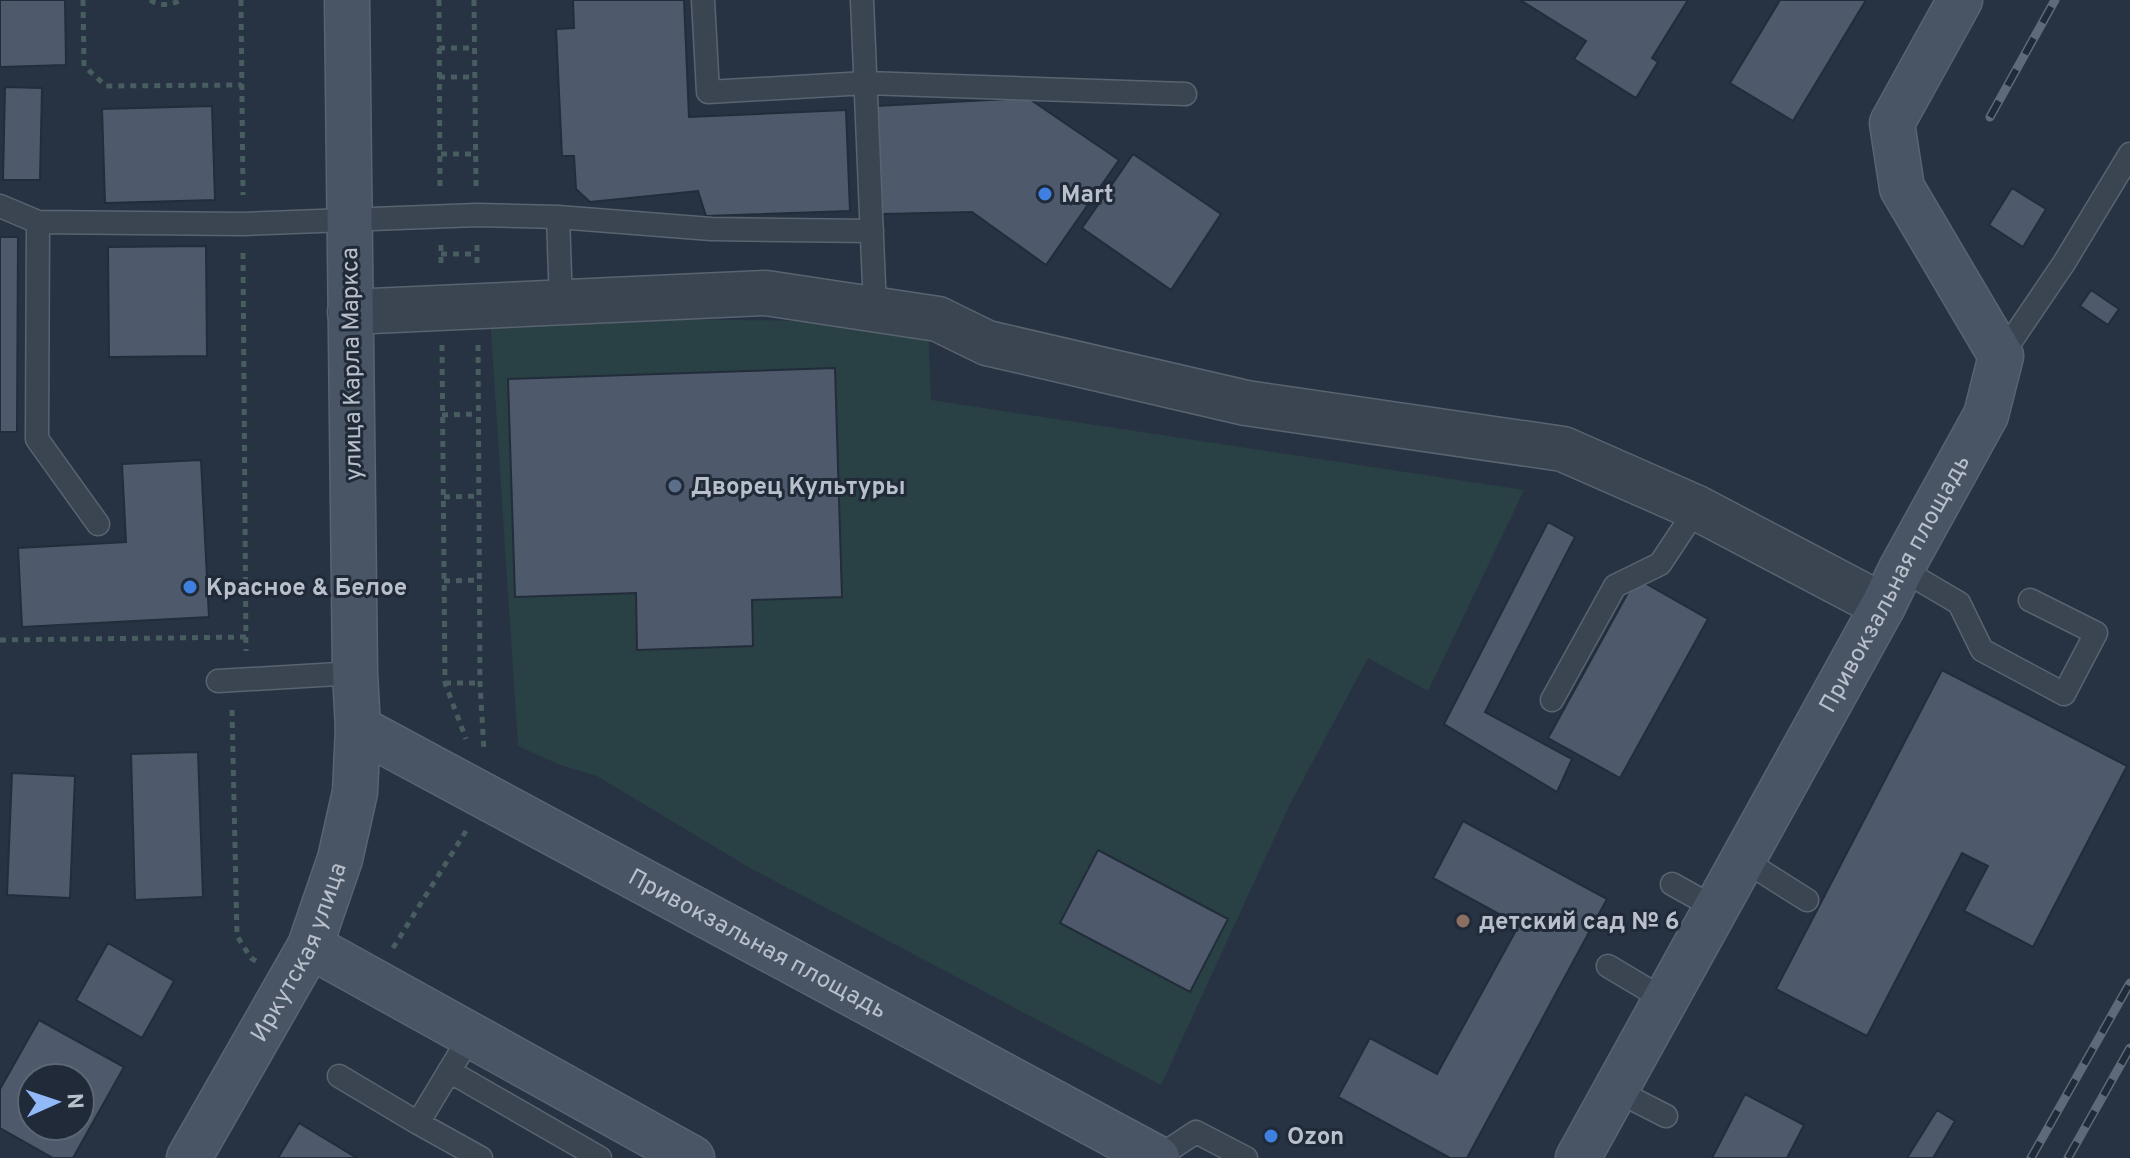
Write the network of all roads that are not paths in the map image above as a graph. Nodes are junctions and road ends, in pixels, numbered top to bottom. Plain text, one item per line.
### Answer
1 (347, 0) edge
2 (703, 0) edge
3 (862, 0) edge
4 (1960, 0) edge
5 (866, 83) junction
6 (1185, 94) dead end
7 (2130, 154) edge
8 (0, 206) edge
9 (558, 217) junction
10 (349, 219) junction
11 (38, 222) junction
12 (872, 231) junction
13 (561, 303) junction
14 (875, 309) junction
15 (350, 312) junction
16 (2001, 356) junction
17 (1697, 508) junction
18 (98, 524) dead end
19 (1892, 588) junction
20 (2030, 600) dead end
21 (355, 673) junction
22 (218, 681) dead end
23 (1552, 700) dead end
24 (358, 728) junction
25 (1742, 859) junction
26 (1672, 884) dead end
27 (1807, 900) dead end
28 (1715, 908) junction
29 (310, 946) junction
30 (1608, 966) dead end
31 (1665, 1000) junction
32 (460, 1053) junction
33 (339, 1076) dead end
34 (1615, 1090) junction
35 (1666, 1116) dead end
36 (418, 1123) junction
37 (189, 1158) edge
38 (481, 1158) edge
39 (600, 1158) edge
40 (692, 1158) edge
41 (1157, 1158) edge
42 (1246, 1158) edge
43 (1578, 1158) edge

1 - 10 street, улица Карла Маркса
2 - 5 lane
3 - 5 lane
4 - 16 street
5 - 6 lane
5 - 12 lane
7 - 16 lane
8 - 11 lane
9 - 10 lane
9 - 12 lane
9 - 13 lane
10 - 11 lane
10 - 15 street, улица Карла Маркса
11 - 18 lane
12 - 14 lane
13 - 14 street
13 - 15 street
14 - 17 street
15 - 21 street, улица Карла Маркса
16 - 19 street, Привокзальная площадь
17 - 19 street
17 - 23 lane
19 - 20 lane
19 - 25 street, Привокзальная площадь
21 - 22 lane
21 - 24 street, улица Карла Маркса
24 - 29 street, Иркутская улица
24 - 41 street, Привокзальная площадь
25 - 27 lane
25 - 28 street, Привокзальная площадь
26 - 28 lane
28 - 31 street, Привокзальная площадь
29 - 32 street
29 - 37 street, Иркутская улица
30 - 31 lane
31 - 34 street, Привокзальная площадь
32 - 36 lane
32 - 39 lane
32 - 40 street
33 - 36 lane
34 - 35 lane
34 - 43 street, Привокзальная площадь
36 - 38 lane
41 - 42 lane

